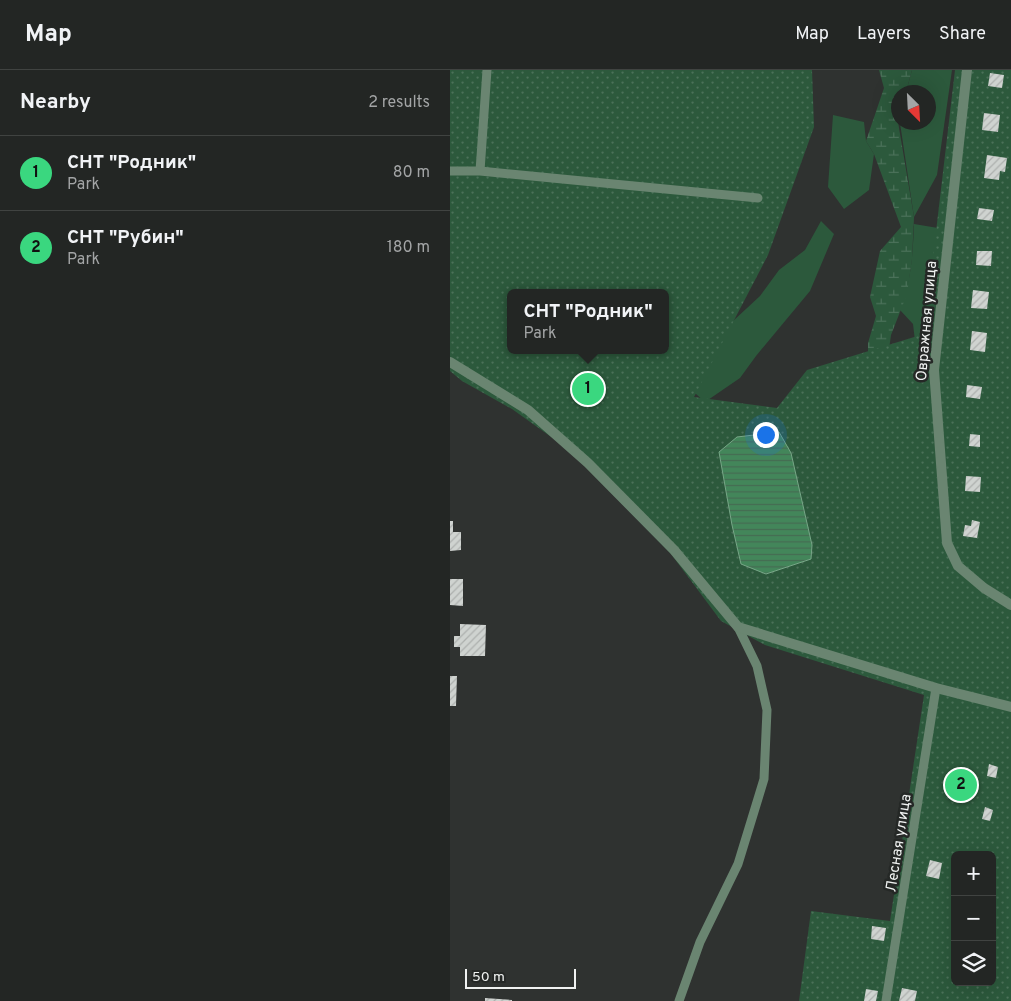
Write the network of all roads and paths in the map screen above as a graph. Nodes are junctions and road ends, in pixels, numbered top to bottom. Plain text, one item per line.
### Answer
1 (487, 70) edge
2 (967, 70) edge
3 (450, 171) edge
4 (480, 172) junction
5 (758, 198) dead end
6 (450, 362) edge
7 (1011, 605) edge
8 (738, 627) junction
9 (936, 688) junction
10 (1011, 707) edge
11 (679, 1001) edge
12 (886, 1001) edge

1 - 4 lane
2 - 7 street, Овражная улица
3 - 4 lane
4 - 5 lane
6 - 8 street
8 - 9 street
8 - 11 lane
9 - 10 street
9 - 12 lane, Лесная улица

